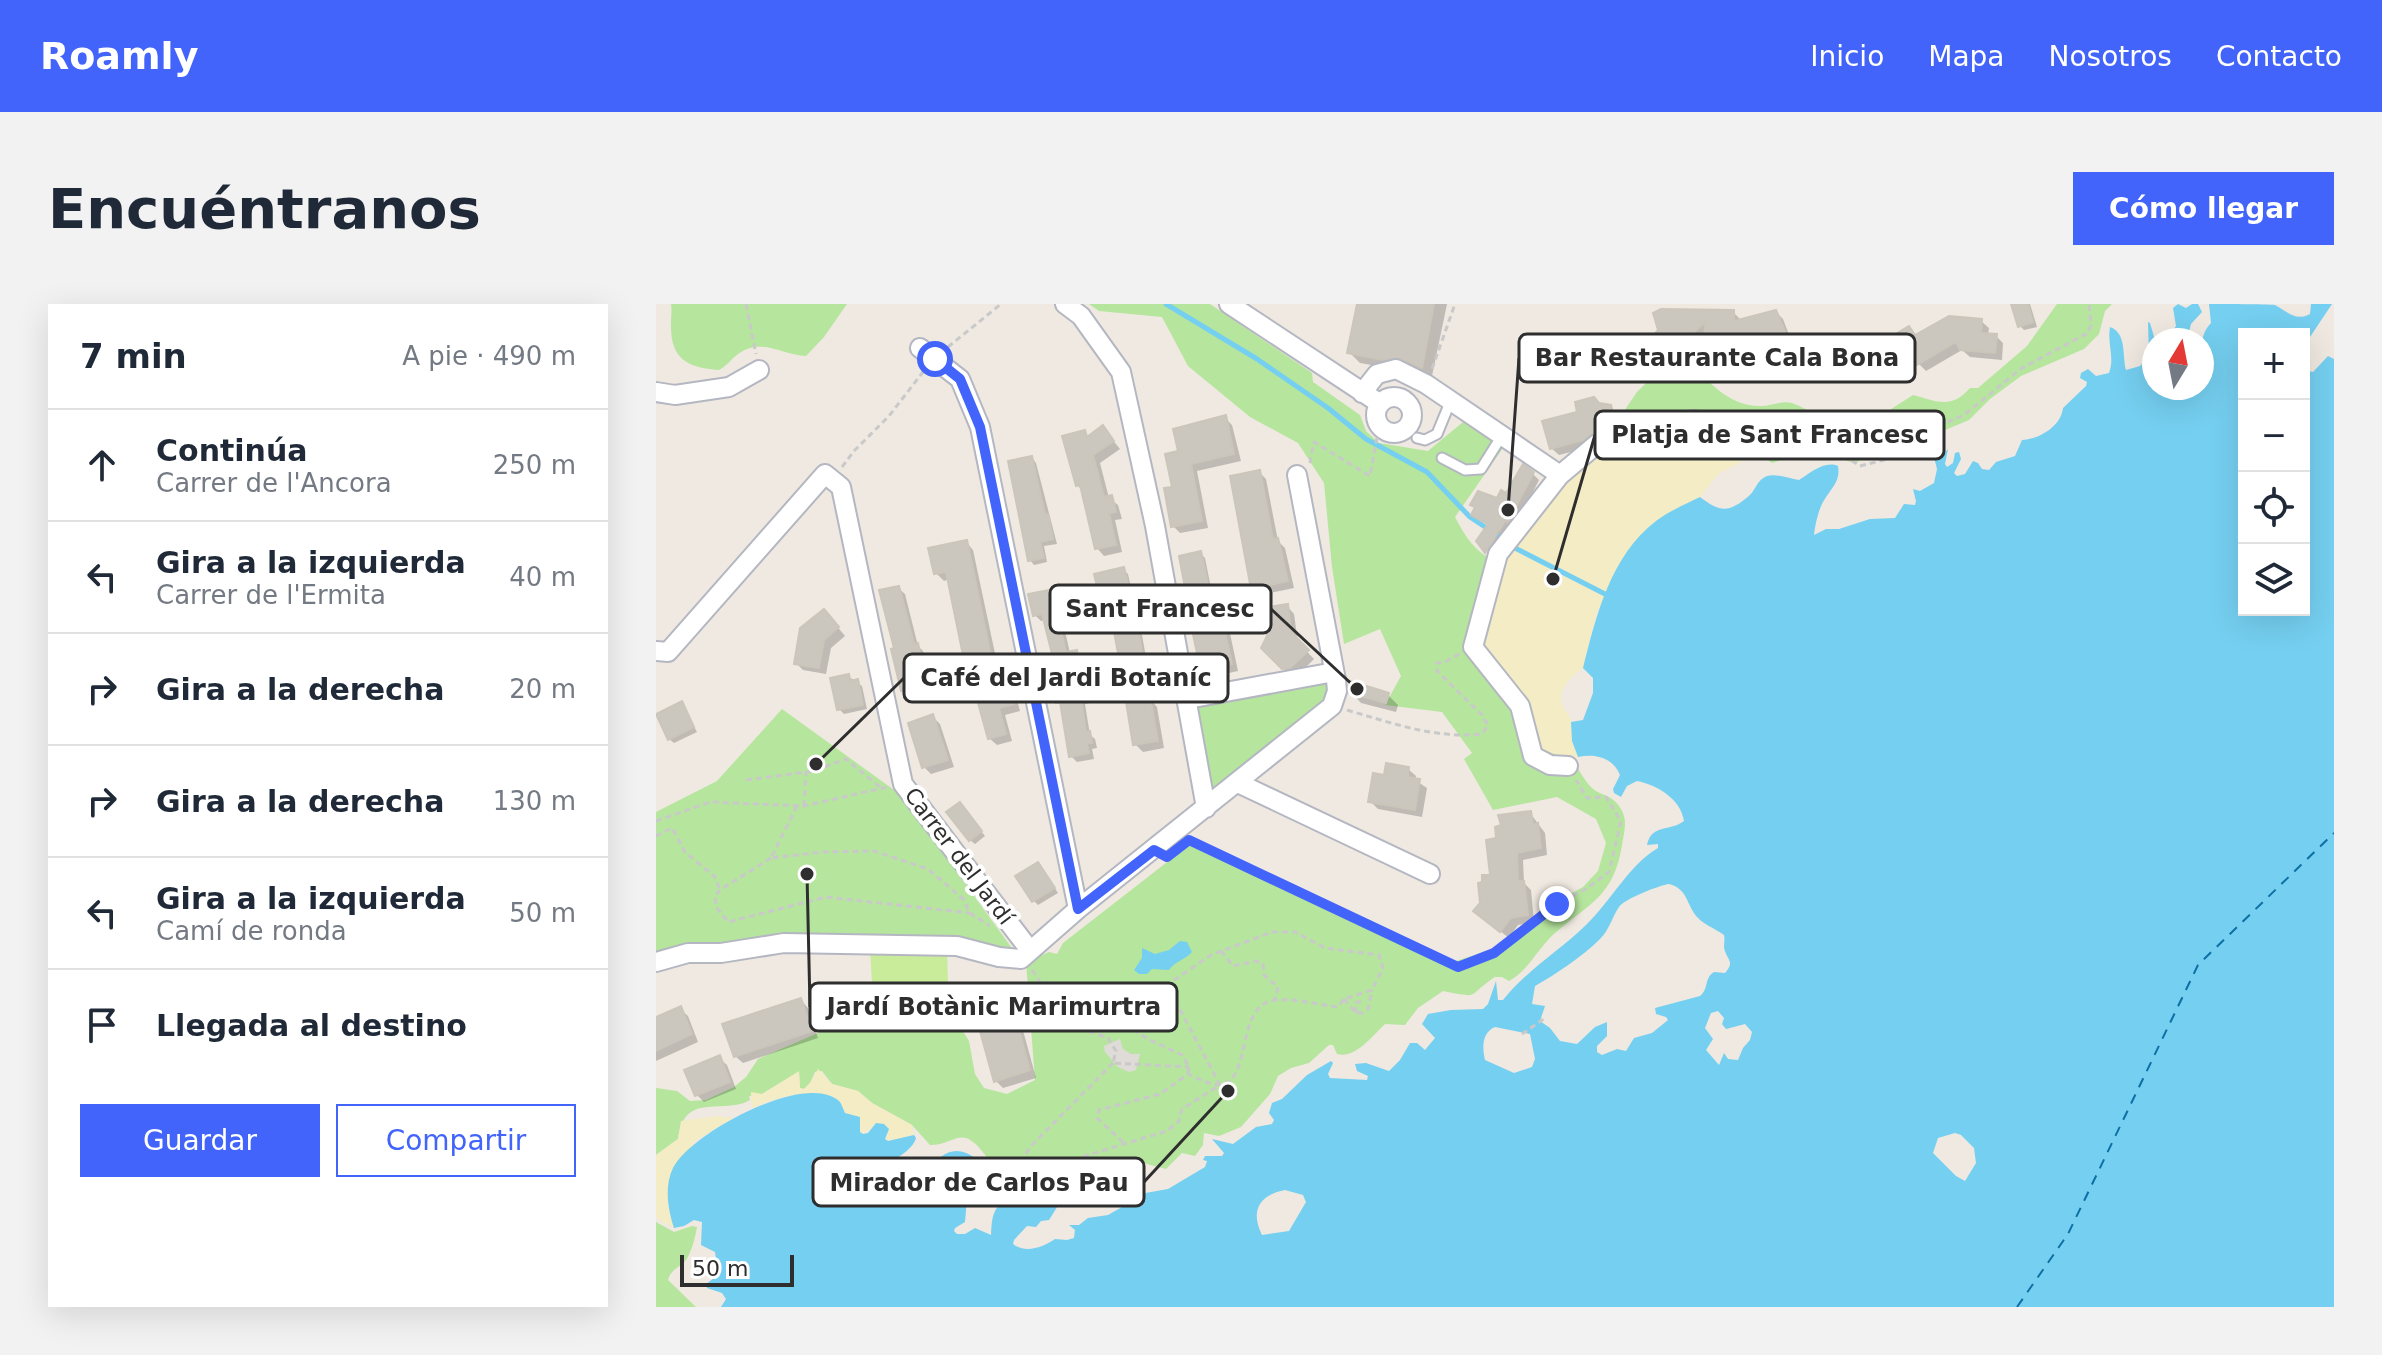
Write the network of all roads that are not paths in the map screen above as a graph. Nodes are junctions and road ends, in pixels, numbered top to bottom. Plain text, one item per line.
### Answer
1 (1065, 304) edge
2 (1229, 304) edge
3 (920, 348) dead end
4 (759, 370) dead end
5 (656, 392) edge
6 (1362, 393) junction
7 (1451, 400) junction
8 (1379, 403) junction
9 (1503, 434) junction
10 (1745, 434) road end
11 (1417, 438) dead end
12 (1442, 458) dead end
13 (1302, 472) road end
14 (1560, 475) junction
15 (656, 651) edge
16 (1334, 672) junction
17 (1188, 699) junction
18 (1568, 766) road end
19 (1238, 783) junction
20 (1206, 808) junction
21 (1430, 874) dead end
22 (1078, 909) junction
23 (1026, 957) junction
24 (656, 962) edge

1 - 17 street
2 - 6 street
3 - 22 street
4 - 5 street
6 - 7 street
6 - 8 street
7 - 9 street
7 - 11 lane
8 - 8 street
9 - 12 lane
9 - 14 street
10 - 14 street
13 - 16 street
14 - 18 street
15 - 23 street, Carrer del Jardí
16 - 17 street
16 - 19 street
17 - 20 street
19 - 20 street
19 - 21 street
20 - 22 street
22 - 23 street
23 - 24 street

